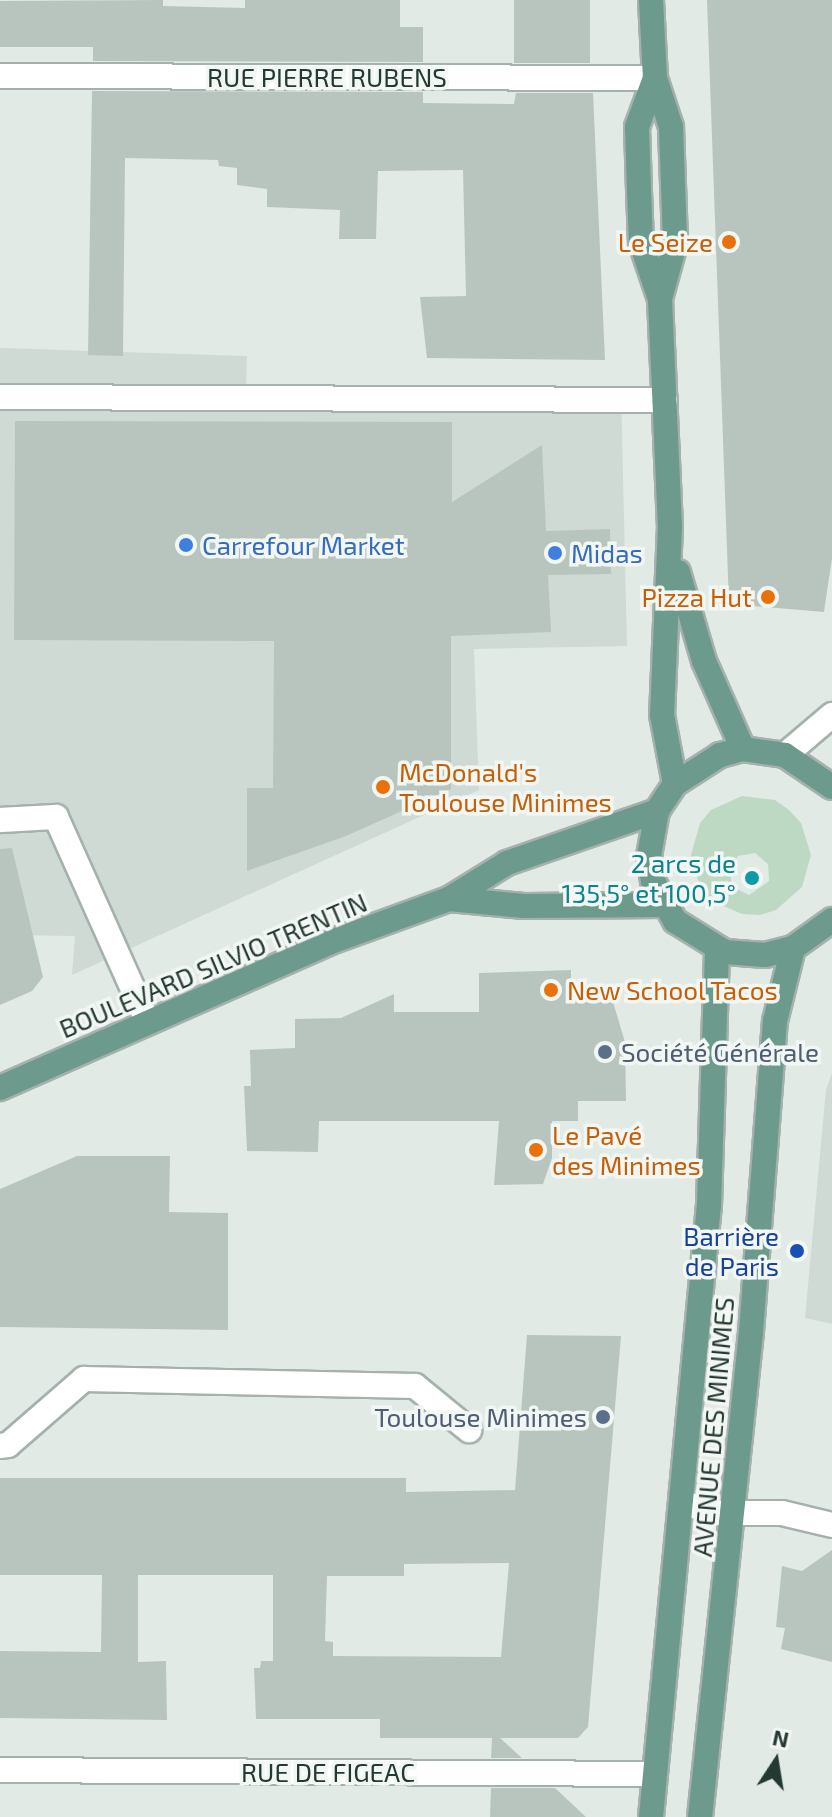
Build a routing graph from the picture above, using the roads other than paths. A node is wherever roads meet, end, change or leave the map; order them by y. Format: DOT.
graph roads {
  1 [pos="651,0"];
  2 [pos="0,76"];
  3 [pos="655,78"];
  4 [pos="660,299"];
  5 [pos="0,397"];
  6 [pos="665,400"];
  7 [pos="670,526"];
  8 [pos="832,715"];
  9 [pos="743,749"];
  10 [pos="785,755"];
  11 [pos="675,784"];
  12 [pos="832,787"];
  13 [pos="657,811"];
  14 [pos="0,820"];
  15 [pos="449,899"];
  16 [pos="663,905"];
  17 [pos="828,927"];
  18 [pos="793,948"];
  19 [pos="717,949"];
  20 [pos="147,1020"];
  21 [pos="0,1088"];
  22 [pos="469,1430"];
  23 [pos="0,1446"];
  24 [pos="683,1503"];
  25 [pos="733,1510"];
  26 [pos="832,1525"];
  27 [pos="0,1770"];
  28 [pos="655,1774"];
  29 [pos="651,1817"];
  30 [pos="700,1817"];
  1 -- 3 [label="main road"];
  2 -- 3 [label="street, RUE PIERRE RUBENS"];
  3 -- 4 [label="main road"];
  3 -- 4 [label="main road"];
  4 -- 6 [label="main road"];
  5 -- 6 [label="street"];
  6 -- 7 [label="main road"];
  7 -- 9 [label="main road"];
  7 -- 11 [label="main road"];
  8 -- 10 [label="street"];
  9 -- 10 [label="main road"];
  9 -- 11 [label="main road"];
  10 -- 12 [label="main road"];
  11 -- 13 [label="main road"];
  13 -- 15 [label="main road, BOULEVARD SILVIO TRENTIN"];
  13 -- 16 [label="main road"];
  14 -- 20 [label="street"];
  15 -- 16 [label="main road, BOULEVARD SILVIO TRENTIN"];
  15 -- 20 [label="main road, BOULEVARD SILVIO TRENTIN"];
  16 -- 19 [label="main road"];
  17 -- 18 [label="main road"];
  18 -- 19 [label="main road"];
  18 -- 25 [label="main road, AVENUE DES MINIMES"];
  19 -- 24 [label="main road, AVENUE DES MINIMES"];
  20 -- 21 [label="main road, BOULEVARD SILVIO TRENTIN"];
  22 -- 23 [label="street"];
  24 -- 25 [label="street"];
  24 -- 28 [label="main road, AVENUE DES MINIMES"];
  25 -- 26 [label="street"];
  25 -- 30 [label="main road, AVENUE DES MINIMES"];
  27 -- 28 [label="street, RUE DE FIGEAC"];
  28 -- 29 [label="main road, AVENUE DES MINIMES"];
}
